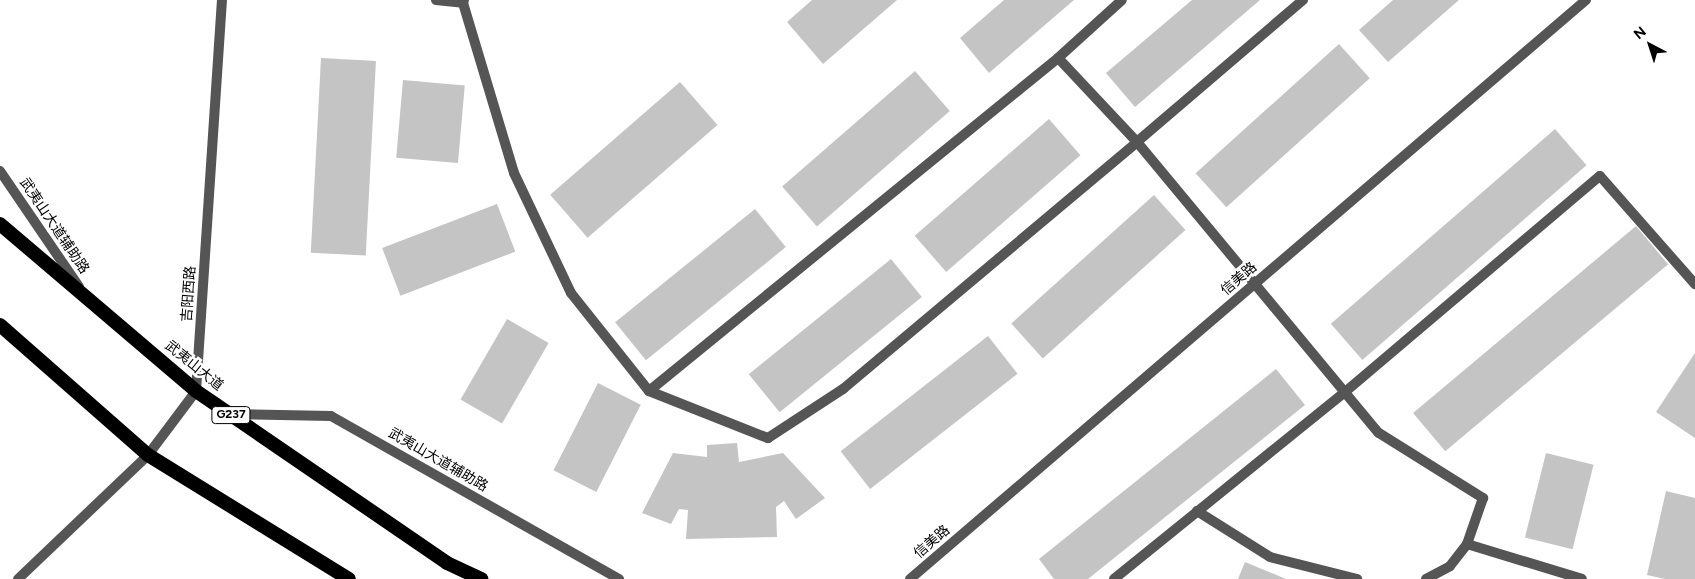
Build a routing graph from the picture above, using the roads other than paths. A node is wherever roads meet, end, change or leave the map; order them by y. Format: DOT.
graph roads {
  1 [pos="222,0"];
  2 [pos="436,0"];
  3 [pos="1122,0"];
  4 [pos="1303,0"];
  5 [pos="1586,0"];
  6 [pos="463,1"];
  7 [pos="1058,58"];
  8 [pos="1137,142"];
  9 [pos="0,171"];
  10 [pos="0,224"];
  11 [pos="1255,283"];
  12 [pos="1695,284"];
  13 [pos="85,296"];
  14 [pos="0,325"];
  15 [pos="196,391"];
  16 [pos="649,391"];
  17 [pos="1345,392"];
  18 [pos="230,414"];
  19 [pos="148,455"];
  20 [pos="1197,511"];
  21 [pos="1467,544"];
  22 [pos="18,579"];
  23 [pos="349,579"];
  24 [pos="482,579"];
  25 [pos="619,579"];
  26 [pos="910,579"];
  27 [pos="1114,579"];
  28 [pos="1356,579"];
  29 [pos="1426,579"];
  30 [pos="1582,579"];
  1 -- 15 [label="street, 吉阳西路"];
  2 -- 6 [label="street"];
  3 -- 7 [label="street"];
  4 -- 8 [label="street"];
  5 -- 11 [label="street, 信美路"];
  6 -- 16 [label="street"];
  7 -- 8 [label="street"];
  7 -- 16 [label="street"];
  8 -- 11 [label="street"];
  8 -- 16 [label="street"];
  9 -- 13 [label="street, 武夷山大道辅助路"];
  10 -- 13 [label="highway, 武夷山大道 / G237"];
  11 -- 17 [label="street"];
  11 -- 26 [label="street, 信美路"];
  12 -- 17 [label="street"];
  13 -- 15 [label="highway, 武夷山大道 / G237"];
  14 -- 19 [label="highway"];
  15 -- 18 [label="highway, 武夷山大道 / G237"];
  15 -- 19 [label="street"];
  17 -- 20 [label="street"];
  17 -- 21 [label="street"];
  18 -- 24 [label="highway, 武夷山大道 / G237"];
  18 -- 25 [label="street, 武夷山大道辅助路"];
  19 -- 22 [label="street"];
  19 -- 23 [label="highway"];
  20 -- 27 [label="street"];
  20 -- 28 [label="street"];
  21 -- 29 [label="street"];
  21 -- 30 [label="street"];
}
